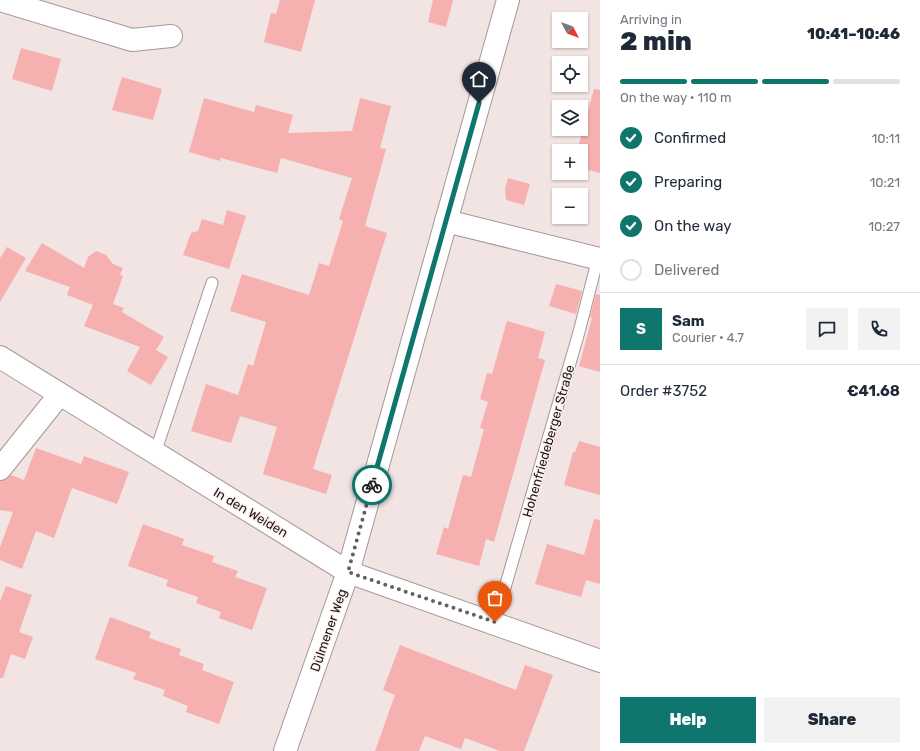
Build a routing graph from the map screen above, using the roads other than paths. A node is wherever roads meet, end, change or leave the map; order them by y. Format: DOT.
graph roads {
  1 [pos="0,0"];
  2 [pos="508,0"];
  3 [pos="171,36"];
  4 [pos="446,221"];
  5 [pos="599,259"];
  6 [pos="212,283"];
  7 [pos="0,357"];
  8 [pos="60,394"];
  9 [pos="155,453"];
  10 [pos="0,469"];
  11 [pos="348,572"];
  12 [pos="495,622"];
  13 [pos="600,661"];
  14 [pos="285,751"];
  1 -- 3 [label="street"];
  2 -- 4 [label="street, Dülmener Weg"];
  4 -- 5 [label="street, Hohenfriedeberger Straße"];
  4 -- 11 [label="street, Dülmener Weg"];
  5 -- 12 [label="lane, Hohenfriedeberger Straße"];
  6 -- 9 [label="lane"];
  7 -- 8 [label="street, In den Weiden"];
  8 -- 9 [label="street, In den Weiden"];
  8 -- 10 [label="street"];
  9 -- 11 [label="street, In den Weiden"];
  11 -- 12 [label="street, In den Weiden"];
  11 -- 14 [label="street, Dülmener Weg"];
  12 -- 13 [label="street, In den Weiden"];
}
